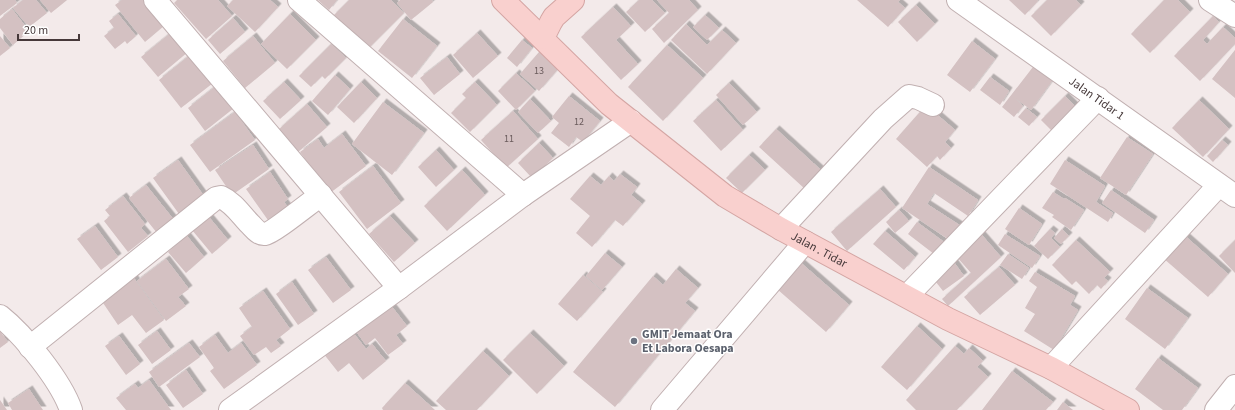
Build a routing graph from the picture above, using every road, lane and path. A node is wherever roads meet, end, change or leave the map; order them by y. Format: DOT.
graph roads {
  1 [pos="155,0"];
  2 [pos="299,0"];
  3 [pos="503,0"];
  4 [pos="573,0"];
  5 [pos="958,0"];
  6 [pos="1210,0"];
  7 [pos="1235,16"];
  8 [pos="543,38"];
  9 [pos="1098,98"];
  10 [pos="933,105"];
  11 [pos="632,121"];
  12 [pos="1227,190"];
  13 [pos="321,195"];
  14 [pos="522,195"];
  15 [pos="781,229"];
  16 [pos="805,242"];
  17 [pos="399,288"];
  18 [pos="907,296"];
  19 [pos="0,316"];
  20 [pos="30,347"];
  21 [pos="1052,368"];
  22 [pos="1235,386"];
  23 [pos="71,410"];
  24 [pos="230,410"];
  25 [pos="662,410"];
  26 [pos="1128,410"];
  27 [pos="1216,410"];
  1 -- 13 [label="street"];
  2 -- 14 [label="street"];
  3 -- 8 [label="street, Jalan . Tidar"];
  4 -- 8 [label="street"];
  5 -- 9 [label="street, Jalan Tidar 1"];
  6 -- 7 [label="street"];
  8 -- 11 [label="street, Jalan . Tidar"];
  9 -- 12 [label="street, Jalan Tidar 1"];
  9 -- 18 [label="street"];
  10 -- 15 [label="street"];
  11 -- 14 [label="street"];
  11 -- 15 [label="street, Jalan . Tidar"];
  12 -- 21 [label="street"];
  13 -- 17 [label="street"];
  13 -- 20 [label="street"];
  14 -- 17 [label="street"];
  15 -- 16 [label="street, Jalan . Tidar"];
  16 -- 18 [label="street, Jalan . Tidar"];
  16 -- 25 [label="street"];
  17 -- 24 [label="street"];
  18 -- 21 [label="street, Jalan . Tidar"];
  19 -- 20 [label="street"];
  20 -- 23 [label="street"];
  21 -- 26 [label="street, Jalan . Tidar"];
  22 -- 27 [label="street"];
}
